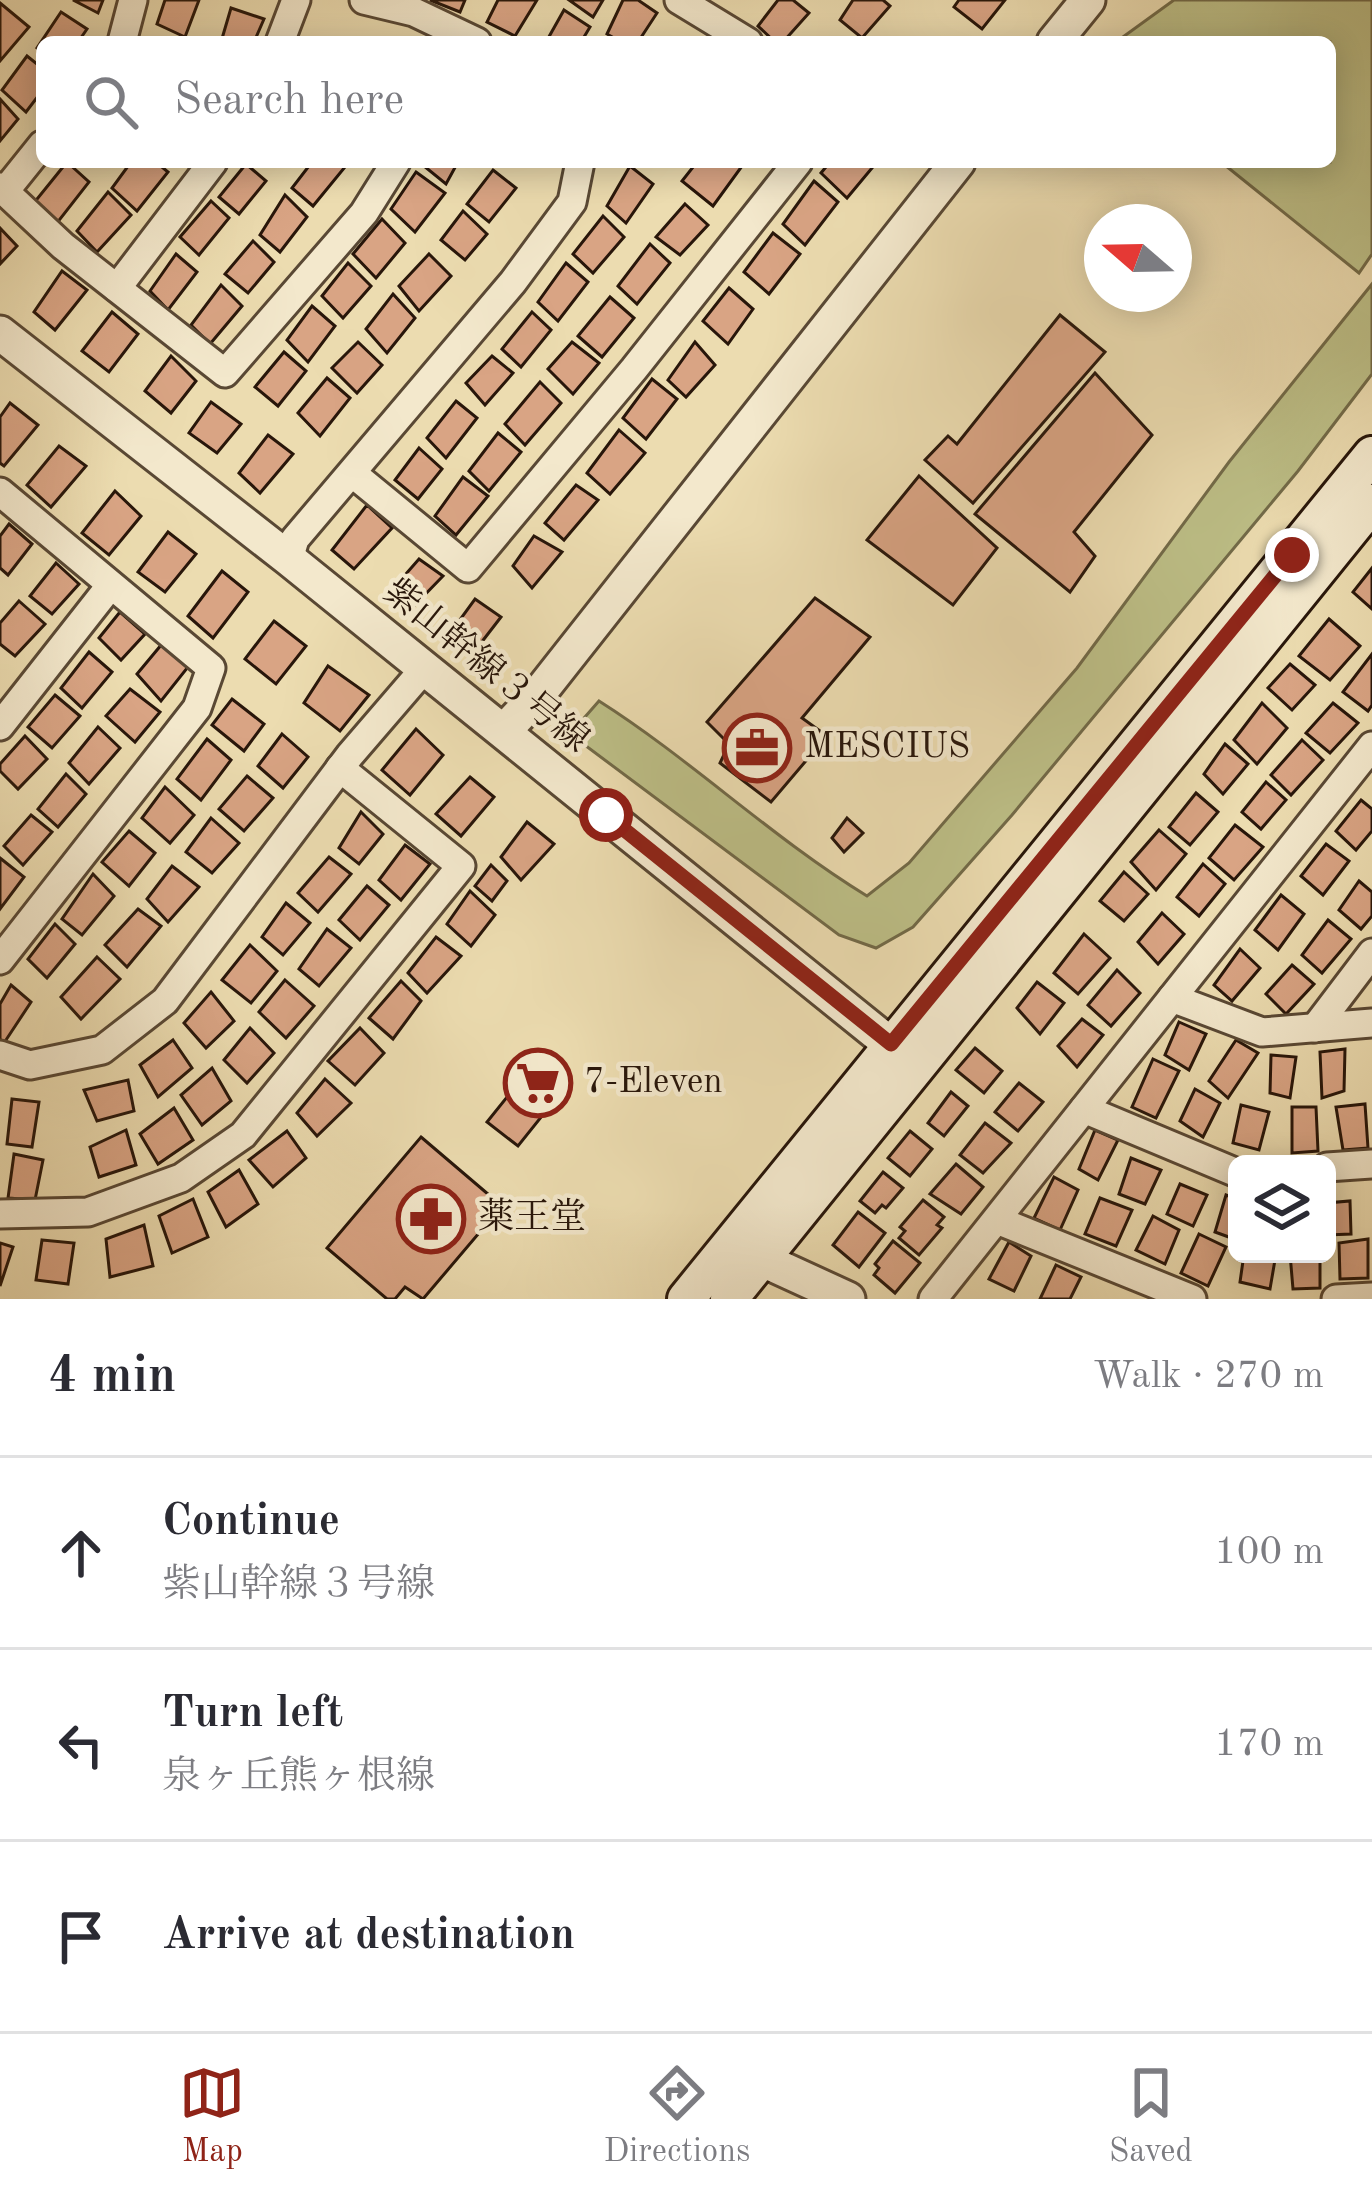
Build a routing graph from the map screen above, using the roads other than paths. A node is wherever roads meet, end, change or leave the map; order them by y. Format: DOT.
graph roads {
  1 [pos="134,0"];
  2 [pos="296,0"];
  3 [pos="364,0"];
  4 [pos="680,0"];
  5 [pos="1088,0"];
  6 [pos="410,5"];
  7 [pos="124,36"];
  8 [pos="282,36"];
  9 [pos="460,36"];
  10 [pos="738,36"];
  11 [pos="1059,36"];
  12 [pos="36,152"];
  13 [pos="208,168"];
  14 [pos="392,168"];
  15 [pos="579,168"];
  16 [pos="793,168"];
  17 [pos="953,168"];
  18 [pos="2,189"];
  19 [pos="117,288"];
  20 [pos="0,333"];
  21 [pos="1372,455"];
  22 [pos="352,472"];
  23 [pos="0,492"];
  24 [pos="1372,503"];
  25 [pos="289,559"];
  26 [pos="110,586"];
  27 [pos="424,669"];
  28 [pos="0,726"];
  29 [pos="504,731"];
  30 [pos="1372,746"];
  31 [pos="340,768"];
  32 [pos="1372,953"];
  33 [pos="0,960"];
  34 [pos="1172,998"];
  35 [pos="1372,1023"];
  36 [pos="1315,1028"];
  37 [pos="0,1055"];
  38 [pos="904,1055"];
  39 [pos="1084,1109"];
  40 [pos="1372,1164"];
  41 [pos="1336,1167"];
  42 [pos="1228,1170"];
  43 [pos="0,1214"];
  44 [pos="997,1220"];
  45 [pos="763,1260"];
  46 [pos="1372,1297"];
  47 [pos="686,1299"];
  48 [pos="729,1299"];
  49 [pos="848,1299"];
  50 [pos="933,1299"];
  51 [pos="1192,1299"];
  52 [pos="1336,1299"];
  1 -- 7 [label="street"];
  2 -- 8 [label="street"];
  3 -- 6 [label="street"];
  4 -- 10 [label="street"];
  5 -- 11 [label="street"];
  6 -- 9 [label="street"];
  12 -- 18 [label="street"];
  13 -- 19 [label="street"];
  14 -- 19 [label="street"];
  15 -- 22 [label="street"];
  16 -- 22 [label="street"];
  17 -- 29 [label="street"];
  18 -- 19 [label="street"];
  20 -- 25 [label="street, 紫山幹線３号線"];
  21 -- 38 [label="main road"];
  22 -- 25 [label="street"];
  23 -- 26 [label="street"];
  24 -- 38 [label="main road"];
  25 -- 27 [label="street, 紫山幹線３号線"];
  26 -- 28 [label="street"];
  26 -- 33 [label="street"];
  27 -- 29 [label="street, 紫山幹線３号線"];
  27 -- 31 [label="street"];
  29 -- 38 [label="street, 紫山幹線３号線"];
  30 -- 34 [label="street"];
  31 -- 37 [label="street"];
  31 -- 43 [label="street"];
  32 -- 36 [label="street"];
  34 -- 36 [label="street"];
  34 -- 39 [label="street"];
  35 -- 36 [label="street"];
  38 -- 45 [label="main road"];
  38 -- 47 [label="main road"];
  39 -- 42 [label="street"];
  39 -- 44 [label="street"];
  40 -- 41 [label="street"];
  44 -- 50 [label="street"];
  44 -- 51 [label="street"];
  45 -- 48 [label="main road"];
  45 -- 49 [label="street"];
  46 -- 52 [label="street"];
}
